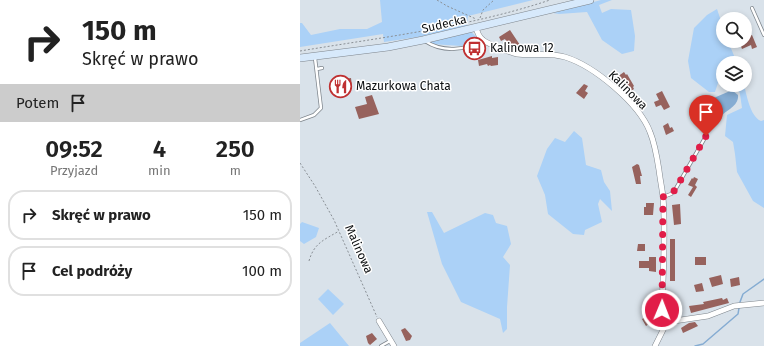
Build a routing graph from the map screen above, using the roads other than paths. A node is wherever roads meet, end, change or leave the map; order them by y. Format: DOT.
graph roads {
  1 [pos="590,0"];
  2 [pos="752,8"];
  3 [pos="476,28"];
  4 [pos="764,35"];
  5 [pos="423,40"];
  6 [pos="484,41"];
  7 [pos="315,56"];
  8 [pos="300,58"];
  9 [pos="322,68"];
  10 [pos="317,69"];
  11 [pos="300,120"];
  12 [pos="706,136"];
  13 [pos="663,197"];
  14 [pos="764,303"];
  15 [pos="379,321"];
  16 [pos="665,326"];
  17 [pos="390,341"];
  18 [pos="381,346"];
  19 [pos="394,346"];
  20 [pos="655,346"];
  1 -- 3 [label="main road, Sudecka"];
  2 -- 4 [label="lane"];
  3 -- 5 [label="main road, Sudecka"];
  3 -- 6 [label="street"];
  5 -- 6 [label="lane"];
  5 -- 7 [label="main road, Sudecka"];
  6 -- 13 [label="street, Kalinowa"];
  7 -- 8 [label="main road, Sudecka"];
  7 -- 10 [label="lane"];
  9 -- 10 [label="lane"];
  10 -- 11 [label="lane"];
  12 -- 13 [label="lane"];
  13 -- 16 [label="street, Kalinowa"];
  14 -- 16 [label="street"];
  15 -- 17 [label="street"];
  16 -- 20 [label="street"];
  17 -- 18 [label="lane"];
  17 -- 19 [label="street"];
}
